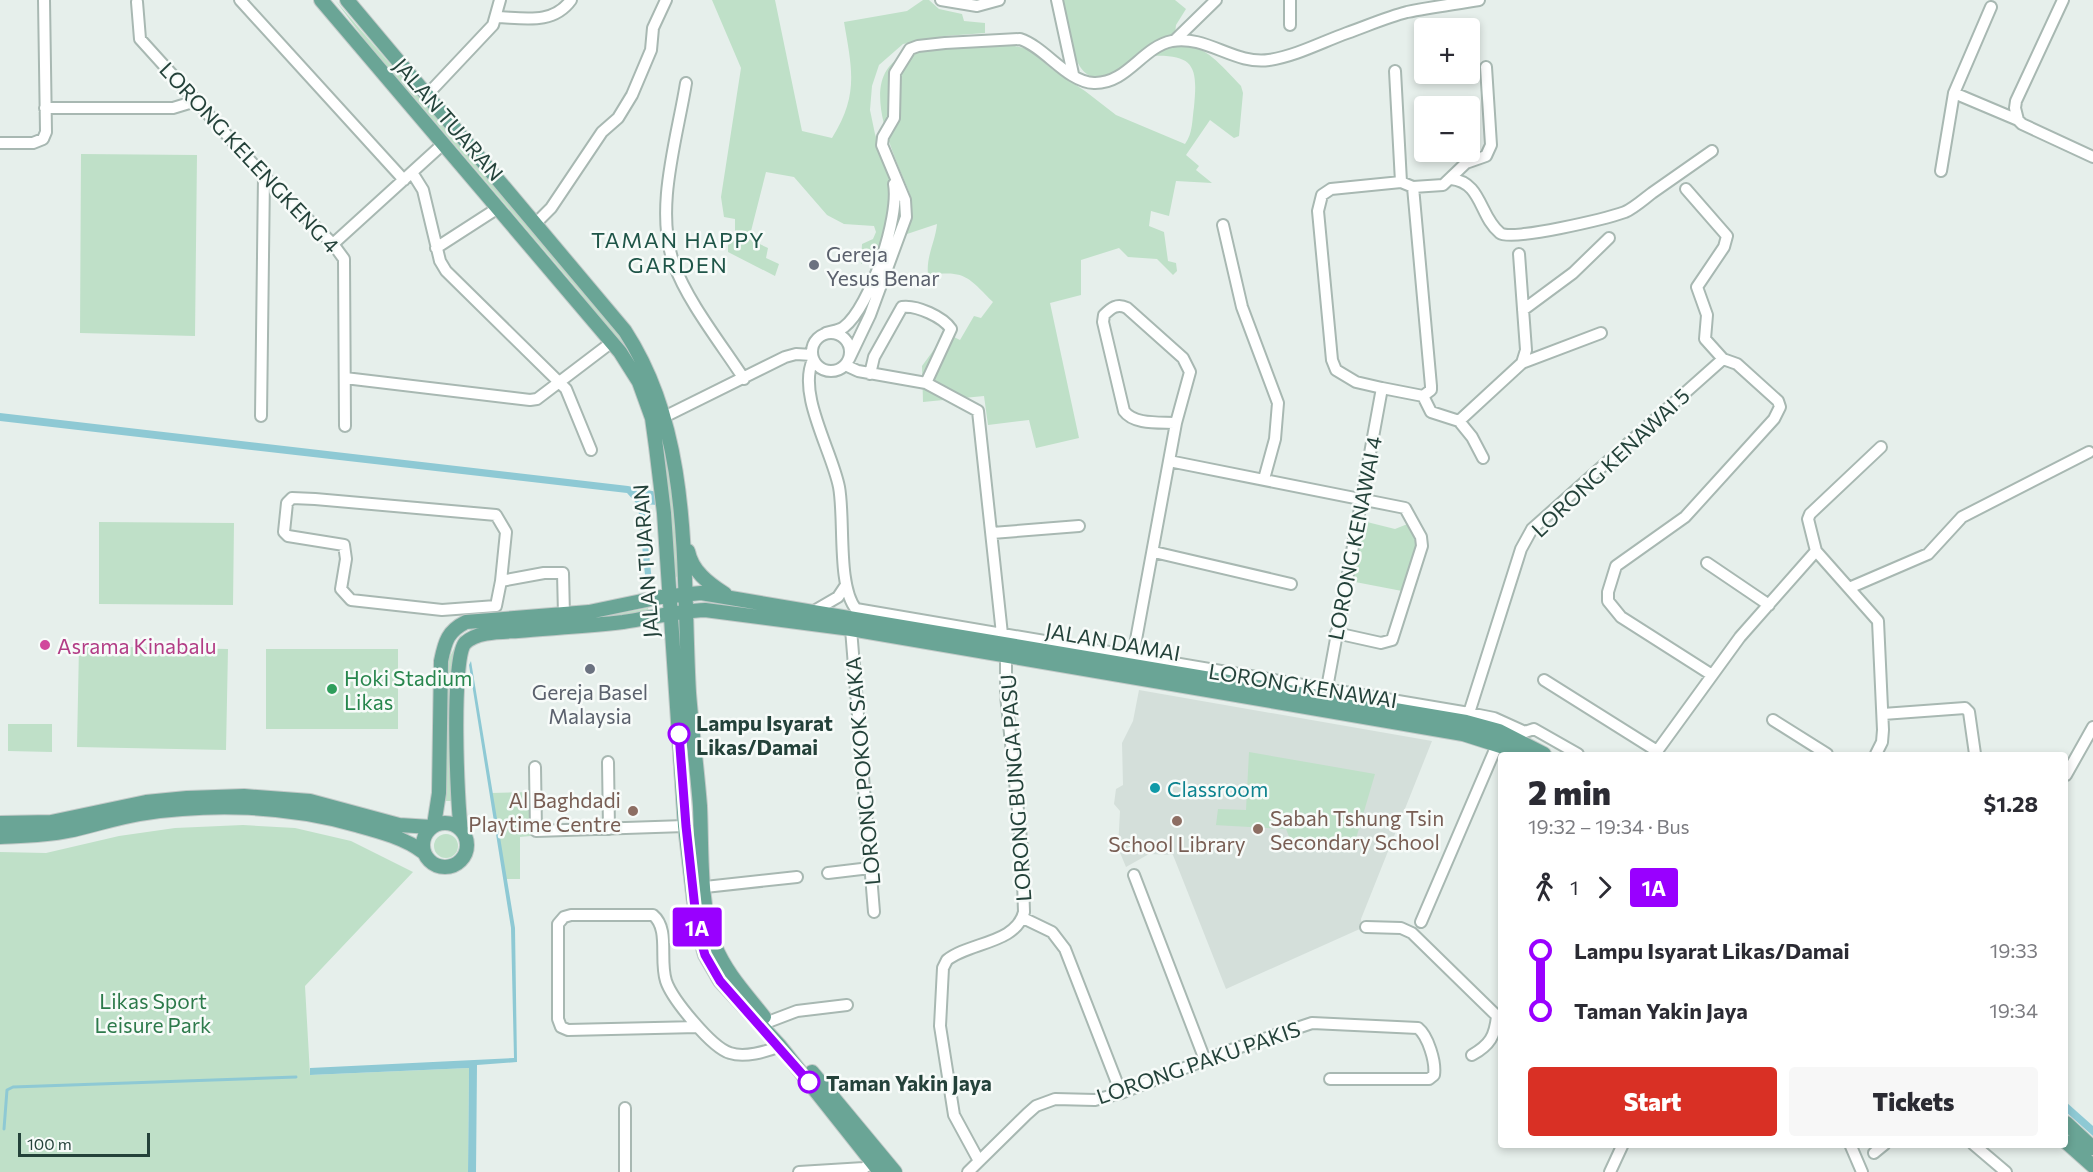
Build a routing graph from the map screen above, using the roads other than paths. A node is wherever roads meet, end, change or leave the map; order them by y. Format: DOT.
graph roads {
  1 [pos="44,0"];
  2 [pos="240,0"];
  3 [pos="321,0"];
  4 [pos="332,0"];
  5 [pos="500,0"];
  6 [pos="571,0"];
  7 [pos="666,0"];
  8 [pos="940,0"];
  9 [pos="999,0"];
  10 [pos="1057,0"];
  11 [pos="1216,0"];
  12 [pos="1290,0"];
  13 [pos="1479,0"];
  14 [pos="2063,0"];
  15 [pos="351,1"];
  16 [pos="137,2"];
  17 [pos="1454,2"];
  18 [pos="1991,7"];
  19 [pos="497,17"];
  20 [pos="1290,25"];
  21 [pos="352,38"];
  22 [pos="1175,40"];
  23 [pos="1486,67"];
  24 [pos="1395,71"];
  25 [pos="1073,74"];
  26 [pos="686,83"];
  27 [pos="1954,93"];
  28 [pos="427,95"];
  29 [pos="196,101"];
  30 [pos="45,108"];
  31 [pos="2018,120"];
  32 [pos="0,142"];
  33 [pos="443,144"];
  34 [pos="1712,151"];
  35 [pos="2093,157"];
  36 [pos="891,166"];
  37 [pos="1941,171"];
  38 [pos="264,176"];
  39 [pos="408,177"];
  40 [pos="1451,179"];
  41 [pos="1401,182"];
  42 [pos="1413,187"];
  43 [pos="1686,189"];
  44 [pos="498,208"];
  45 [pos="536,223"];
  46 [pos="892,223"];
  47 [pos="904,225"];
  48 [pos="1223,225"];
  49 [pos="1610,238"];
  50 [pos="333,244"];
  51 [pos="436,248"];
  52 [pos="1519,254"];
  53 [pos="1523,310"];
  54 [pos="826,333"];
  55 [pos="1601,333"];
  56 [pos="612,342"];
  57 [pos="812,358"];
  58 [pos="1723,359"];
  59 [pos="847,362"];
  60 [pos="1522,363"];
  61 [pos="870,374"];
  62 [pos="345,378"];
  63 [pos="744,378"];
  64 [pos="560,382"];
  65 [pos="639,382"];
  66 [pos="926,383"];
  67 [pos="1382,388"];
  68 [pos="1424,396"];
  69 [pos="261,416"];
  70 [pos="664,417"];
  71 [pos="1459,421"];
  72 [pos="1176,423"];
  73 [pos="345,426"];
  74 [pos="1881,447"];
  75 [pos="591,450"];
  76 [pos="2089,452"];
  77 [pos="1483,458"];
  78 [pos="1169,461"];
  79 [pos="1264,478"];
  80 [pos="1362,500"];
  81 [pos="680,513"];
  82 [pos="1079,526"];
  83 [pos="992,533"];
  84 [pos="1816,551"];
  85 [pos="1154,552"];
  86 [pos="666,554"];
  87 [pos="1707,563"];
  88 [pos="501,581"];
  89 [pos="1291,584"];
  90 [pos="846,585"];
  91 [pos="1849,588"];
  92 [pos="686,594"];
  93 [pos="669,596"];
  94 [pos="730,598"];
  95 [pos="645,601"];
  96 [pos="1769,605"];
  97 [pos="686,611"];
  98 [pos="814,611"];
  99 [pos="670,613"];
  100 [pos="727,613"];
  101 [pos="564,615"];
  102 [pos="641,619"];
  103 [pos="851,629"];
  104 [pos="1336,633"];
  105 [pos="1002,634"];
  106 [pos="687,640"];
  107 [pos="1133,656"];
  108 [pos="1006,657"];
  109 [pos="1712,675"];
  110 [pos="1544,680"];
  111 [pos="1327,688"];
  112 [pos="676,694"];
  113 [pos="1469,712"];
  114 [pos="1883,714"];
  115 [pos="1773,720"];
  116 [pos="2093,727"];
  117 [pos="1522,743"];
  118 [pos="1497,744"];
  119 [pos="1540,752"];
  120 [pos="1574,752"];
  121 [pos="1654,752"];
  122 [pos="1657,752"];
  123 [pos="1824,752"];
  124 [pos="1877,752"];
  125 [pos="1975,752"];
  126 [pos="608,762"];
  127 [pos="535,767"];
  128 [pos="2068,771"];
  129 [pos="0,824"];
  130 [pos="432,826"];
  131 [pos="686,826"];
  132 [pos="609,829"];
  133 [pos="461,830"];
  134 [pos="0,837"];
  135 [pos="423,852"];
  136 [pos="870,868"];
  137 [pos="828,873"];
  138 [pos="1134,875"];
  139 [pos="797,877"];
  140 [pos="705,887"];
  141 [pos="873,912"];
  142 [pos="1023,918"];
  143 [pos="1421,922"];
  144 [pos="1366,927"];
  145 [pos="847,1005"];
  146 [pos="1498,1014"];
  147 [pos="1498,1019"];
  148 [pos="768,1022"];
  149 [pos="698,1027"];
  150 [pos="780,1046"];
  151 [pos="1472,1055"];
  152 [pos="1205,1060"];
  153 [pos="1330,1078"];
  154 [pos="1121,1093"];
  155 [pos="625,1108"];
  156 [pos="2068,1125"];
  157 [pos="2068,1144"];
  158 [pos="1621,1148"];
  159 [pos="1852,1148"];
  160 [pos="1880,1148"];
  161 [pos="1978,1148"];
  162 [pos="2093,1148"];
  163 [pos="1874,1153"];
  164 [pos="979,1161"];
  165 [pos="2093,1166"];
  166 [pos="877,1167"];
  167 [pos="626,1172"];
  168 [pos="799,1172"];
  169 [pos="895,1172"];
  170 [pos="968,1172"];
  171 [pos="1610,1172"];
  172 [pos="1862,1172"];
  173 [pos="2005,1172"];
  1 -- 30 [label="street"];
  2 -- 39 [label="street"];
  3 -- 21 [label="main road, JALAN TUARAN"];
  4 -- 21 [label="main road"];
  5 -- 19 [label="street"];
  6 -- 19 [label="street"];
  7 -- 45 [label="street"];
  8 -- 9 [label="street"];
  10 -- 25 [label="street"];
  11 -- 22 [label="street"];
  12 -- 20 [label="street"];
  13 -- 17 [label="street"];
  14 -- 31 [label="street"];
  15 -- 28 [label="main road, JALAN TUARAN"];
  16 -- 29 [label="street, LORONG KELENGKENG 4"];
  17 -- 22 [label="street"];
  18 -- 27 [label="street"];
  19 -- 28 [label="street"];
  21 -- 33 [label="main road, JALAN TUARAN"];
  22 -- 25 [label="street"];
  23 -- 40 [label="street"];
  24 -- 41 [label="street"];
  25 -- 36 [label="street"];
  26 -- 63 [label="street"];
  27 -- 31 [label="street"];
  27 -- 37 [label="street"];
  28 -- 45 [label="main road, JALAN TUARAN"];
  29 -- 30 [label="street"];
  29 -- 38 [label="street, LORONG KELENGKENG 4"];
  30 -- 32 [label="street"];
  31 -- 35 [label="street"];
  33 -- 39 [label="street"];
  33 -- 44 [label="main road, JALAN TUARAN"];
  34 -- 40 [label="street"];
  36 -- 46 [label="street"];
  36 -- 47 [label="street"];
  38 -- 50 [label="street, LORONG KELENGKENG 4"];
  38 -- 69 [label="street"];
  39 -- 50 [label="street"];
  39 -- 51 [label="street"];
  40 -- 42 [label="street"];
  41 -- 42 [label="street"];
  41 -- 67 [label="street"];
  42 -- 68 [label="street"];
  43 -- 58 [label="street"];
  44 -- 51 [label="street"];
  44 -- 56 [label="main road, JALAN TUARAN"];
  45 -- 70 [label="main road, JALAN TUARAN"];
  46 -- 47 [label="street"];
  46 -- 54 [label="street"];
  47 -- 59 [label="street"];
  48 -- 79 [label="street"];
  49 -- 53 [label="street"];
  50 -- 62 [label="street, LORONG KELENGKENG 4"];
  51 -- 64 [label="street"];
  52 -- 53 [label="street"];
  53 -- 60 [label="street"];
  54 -- 57 [label="street"];
  54 -- 59 [label="street"];
  55 -- 60 [label="street"];
  56 -- 64 [label="street"];
  56 -- 65 [label="main road, JALAN TUARAN"];
  57 -- 59 [label="street"];
  57 -- 63 [label="street"];
  57 -- 90 [label="street"];
  58 -- 109 [label="street"];
  58 -- 113 [label="street, LORONG KENAWAI 5"];
  59 -- 61 [label="street"];
  60 -- 71 [label="street"];
  61 -- 66 [label="street"];
  61 -- 66 [label="street"];
  62 -- 64 [label="street"];
  62 -- 73 [label="street, LORONG KELENGKENG 4"];
  63 -- 70 [label="street"];
  64 -- 75 [label="street"];
  65 -- 70 [label="main road"];
  65 -- 86 [label="main road, JALAN TUARAN"];
  66 -- 83 [label="street"];
  67 -- 68 [label="street"];
  67 -- 80 [label="street, LORONG KENAWAI 4"];
  68 -- 71 [label="street"];
  70 -- 81 [label="main road, JALAN TUARAN"];
  71 -- 77 [label="street"];
  72 -- 72 [label="street"];
  72 -- 78 [label="street"];
  74 -- 84 [label="street"];
  76 -- 91 [label="street"];
  78 -- 79 [label="street"];
  78 -- 85 [label="street"];
  79 -- 80 [label="street"];
  80 -- 104 [label="street, LORONG KENAWAI 4"];
  80 -- 104 [label="street"];
  81 -- 92 [label="main road, JALAN TUARAN"];
  81 -- 94 [label="main road"];
  82 -- 83 [label="street"];
  83 -- 105 [label="street"];
  84 -- 91 [label="street"];
  84 -- 96 [label="street"];
  85 -- 89 [label="street"];
  85 -- 107 [label="street"];
  86 -- 93 [label="main road, JALAN TUARAN"];
  86 -- 95 [label="main road"];
  87 -- 96 [label="street"];
  88 -- 88 [label="street"];
  88 -- 101 [label="street"];
  90 -- 98 [label="street"];
  90 -- 105 [label="street, LORONG KENAWAI"];
  91 -- 114 [label="street"];
  92 -- 93 [label="main road, JALAN DAMAI"];
  92 -- 94 [label="main road, JALAN DAMAI"];
  92 -- 97 [label="main road, JALAN TUARAN"];
  93 -- 95 [label="main road, JALAN DAMAI"];
  93 -- 99 [label="main road, JALAN TUARAN"];
  94 -- 98 [label="main road, JALAN DAMAI"];
  95 -- 101 [label="main road, JALAN DAMAI"];
  96 -- 109 [label="street"];
  97 -- 99 [label="main road, JALAN DAMAI"];
  97 -- 100 [label="main road, JALAN DAMAI"];
  97 -- 106 [label="main road, JALAN TUARAN"];
  98 -- 117 [label="main road, JALAN DAMAI"];
  99 -- 102 [label="main road, JALAN DAMAI"];
  99 -- 112 [label="main road, JALAN TUARAN"];
  100 -- 103 [label="main road, JALAN DAMAI"];
  100 -- 106 [label="main road"];
  101 -- 130 [label="main road, JALAN DAMAI"];
  102 -- 112 [label="main road"];
  102 -- 133 [label="main road, JALAN DAMAI"];
  103 -- 108 [label="main road, JALAN DAMAI"];
  103 -- 136 [label="street, LORONG POKOK SAKA"];
  104 -- 111 [label="street, LORONG KENAWAI 4"];
  105 -- 107 [label="street, LORONG KENAWAI"];
  106 -- 140 [label="main road, JALAN TUARAN"];
  107 -- 111 [label="street, LORONG KENAWAI"];
  108 -- 118 [label="main road, JALAN DAMAI"];
  108 -- 142 [label="street, LORONG BUNGA PASU"];
  109 -- 122 [label="street"];
  110 -- 121 [label="street"];
  111 -- 113 [label="street, LORONG KENAWAI"];
  112 -- 131 [label="main road, JALAN TUARAN"];
  113 -- 117 [label="street, LORONG KENAWAI"];
  114 -- 124 [label="street"];
  114 -- 125 [label="street"];
  115 -- 123 [label="street"];
  116 -- 128 [label="street"];
  117 -- 118 [label="main road, JALAN DAMAI"];
  117 -- 119 [label="main road, JALAN DAMAI"];
  117 -- 120 [label="street, LORONG KENAWAI"];
  118 -- 143 [label="street"];
  126 -- 132 [label="street"];
  127 -- 132 [label="street"];
  129 -- 130 [label="main road"];
  130 -- 133 [label="main road"];
  130 -- 135 [label="main road"];
  131 -- 132 [label="street"];
  131 -- 150 [label="main road, JALAN TUARAN"];
  133 -- 135 [label="main road"];
  134 -- 135 [label="main road"];
  136 -- 137 [label="street"];
  136 -- 141 [label="street, LORONG POKOK SAKA"];
  138 -- 152 [label="street"];
  139 -- 140 [label="street"];
  140 -- 148 [label="main road, JALAN TUARAN"];
  142 -- 154 [label="street"];
  142 -- 164 [label="street"];
  144 -- 146 [label="street"];
  145 -- 148 [label="street"];
  147 -- 151 [label="street"];
  148 -- 169 [label="main road, JALAN TUARAN"];
  149 -- 149 [label="street"];
  149 -- 150 [label="street"];
  150 -- 166 [label="main road, JALAN TUARAN"];
  152 -- 153 [label="street, LORONG PAKU PAKIS"];
  152 -- 154 [label="street, LORONG PAKU PAKIS"];
  154 -- 164 [label="street, LORONG PAKU PAKIS"];
  155 -- 167 [label="street"];
  156 -- 162 [label="main road"];
  157 -- 165 [label="main road"];
  158 -- 171 [label="street"];
  159 -- 172 [label="street"];
  160 -- 163 [label="street"];
  161 -- 173 [label="street"];
  164 -- 170 [label="street, LORONG PAKU PAKIS"];
  166 -- 168 [label="street"];
}
